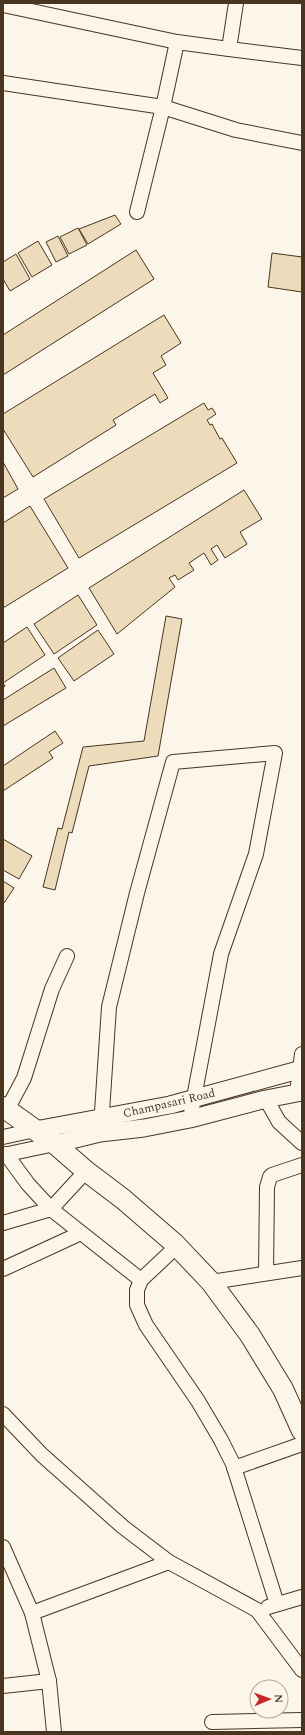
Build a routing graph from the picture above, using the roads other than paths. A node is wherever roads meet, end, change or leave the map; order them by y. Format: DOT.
graph roads {
  1 [pos="236,3"];
  2 [pos="3,5"];
  3 [pos="177,42"];
  4 [pos="229,49"];
  5 [pos="302,58"];
  6 [pos="3,83"];
  7 [pos="163,107"];
  8 [pos="302,143"];
  9 [pos="137,212"];
  10 [pos="67,956"];
  11 [pos="301,1064"];
  12 [pos="300,1092"];
  13 [pos="194,1099"];
  14 [pos="266,1099"];
  15 [pos="5,1108"];
  16 [pos="190,1119"];
  17 [pos="101,1125"];
  18 [pos="35,1130"];
  19 [pos="3,1137"];
  20 [pos="302,1143"];
  21 [pos="55,1144"];
  22 [pos="4,1154"];
  23 [pos="302,1165"];
  24 [pos="86,1171"];
  25 [pos="52,1209"];
  26 [pos="3,1223"];
  27 [pos="81,1233"];
  28 [pos="177,1246"];
  29 [pos="302,1268"];
  30 [pos="3,1269"];
  31 [pos="266,1273"];
  32 [pos="141,1280"];
  33 [pos="211,1282"];
  34 [pos="3,1414"];
  35 [pos="302,1431"];
  36 [pos="302,1444"];
  37 [pos="234,1468"];
  38 [pos="3,1547"];
  39 [pos="169,1562"];
  40 [pos="302,1597"];
  41 [pos="277,1604"];
  42 [pos="257,1610"];
  43 [pos="32,1613"];
  44 [pos="302,1670"];
  45 [pos="49,1680"];
  46 [pos="3,1686"];
  47 [pos="302,1720"];
  48 [pos="212,1722"];
  49 [pos="54,1732"];
  1 -- 4 [label="street"];
  2 -- 3 [label="street"];
  3 -- 4 [label="street"];
  3 -- 7 [label="street"];
  4 -- 5 [label="street"];
  6 -- 7 [label="street"];
  7 -- 8 [label="street"];
  7 -- 9 [label="street"];
  10 -- 15 [label="street"];
  11 -- 12 [label="street"];
  11 -- 13 [label="main road, Champasari Road"];
  12 -- 14 [label="main road, Champasari Road"];
  13 -- 16 [label="street"];
  13 -- 17 [label="main road, Champasari Road"];
  13 -- 17 [label="street"];
  14 -- 16 [label="main road, Champasari Road"];
  14 -- 20 [label="street"];
  15 -- 18 [label="highway"];
  16 -- 17 [label="main road, Champasari Road"];
  17 -- 18 [label="main road, Champasari Road"];
  17 -- 21 [label="main road, Champasari Road"];
  18 -- 19 [label="street"];
  18 -- 21 [label="highway"];
  21 -- 22 [label="street"];
  21 -- 24 [label="highway"];
  22 -- 25 [label="street"];
  23 -- 31 [label="street"];
  24 -- 25 [label="street"];
  24 -- 28 [label="highway"];
  25 -- 26 [label="street"];
  25 -- 27 [label="street"];
  27 -- 30 [label="street"];
  27 -- 32 [label="street"];
  28 -- 32 [label="street"];
  28 -- 33 [label="highway"];
  29 -- 31 [label="street"];
  31 -- 33 [label="street"];
  32 -- 37 [label="street"];
  33 -- 35 [label="highway"];
  34 -- 39 [label="street"];
  36 -- 37 [label="street"];
  37 -- 41 [label="street"];
  38 -- 43 [label="street"];
  39 -- 42 [label="street"];
  39 -- 43 [label="street"];
  40 -- 41 [label="street"];
  41 -- 42 [label="street"];
  42 -- 44 [label="street"];
  43 -- 45 [label="street"];
  45 -- 46 [label="street"];
  45 -- 49 [label="street"];
  47 -- 48 [label="street"];
}
